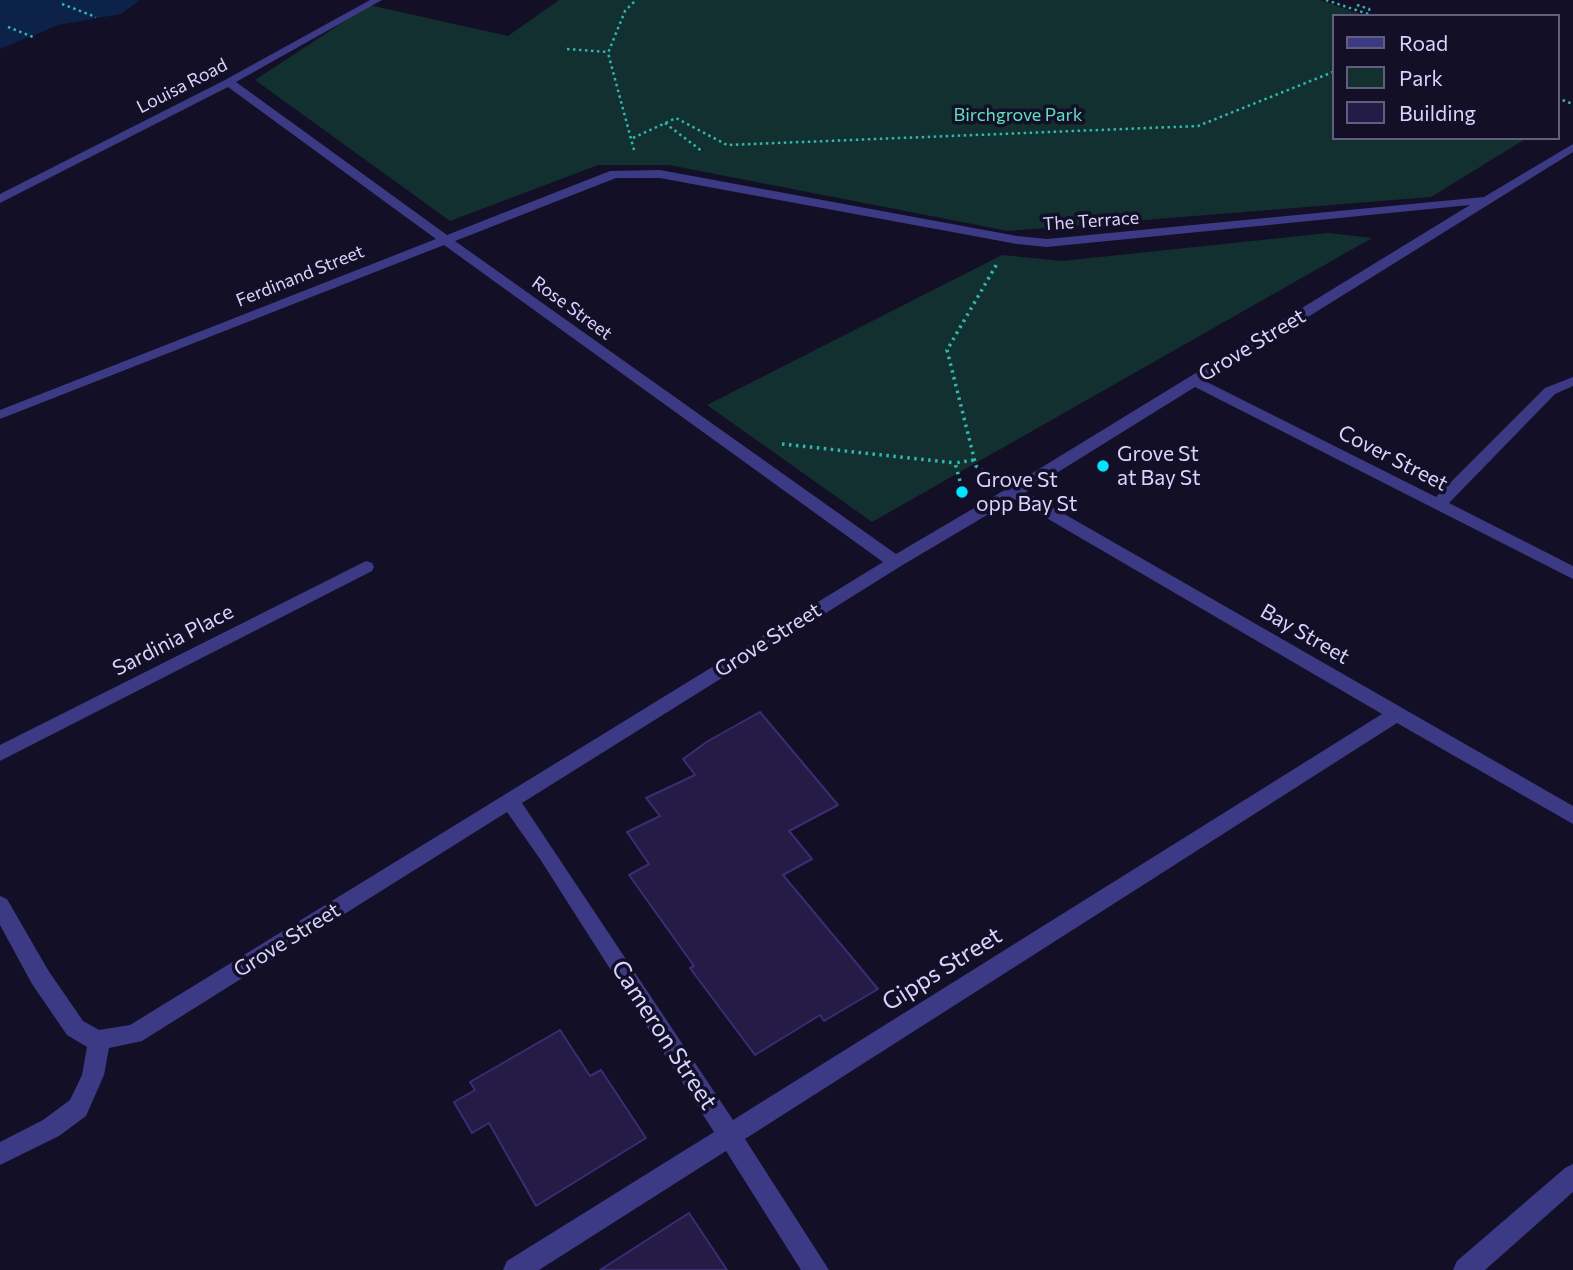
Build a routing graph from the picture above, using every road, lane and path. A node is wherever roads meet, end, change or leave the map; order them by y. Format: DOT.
graph roads {
  1 [pos="377,0"];
  2 [pos="636,0"];
  3 [pos="1326,0"];
  4 [pos="62,4"];
  5 [pos="1357,5"];
  6 [pos="1369,14"];
  7 [pos="1372,14"];
  8 [pos="96,17"];
  9 [pos="8,27"];
  10 [pos="33,37"];
  11 [pos="567,49"];
  12 [pos="608,52"];
  13 [pos="1332,72"];
  14 [pos="229,82"];
  15 [pos="665,123"];
  16 [pos="633,138"];
  17 [pos="1573,147"];
  18 [pos="703,152"];
  19 [pos="636,172"];
  20 [pos="614,174"];
  21 [pos="0,199"];
  22 [pos="1490,200"];
  23 [pos="446,239"];
  24 [pos="1017,240"];
  25 [pos="1194,381"];
  26 [pos="1573,381"];
  27 [pos="0,415"];
  28 [pos="772,443"];
  29 [pos="974,460"];
  30 [pos="955,463"];
  31 [pos="960,481"];
  32 [pos="1014,492"];
  33 [pos="1438,505"];
  34 [pos="895,562"];
  35 [pos="366,567"];
  36 [pos="1573,573"];
  37 [pos="1397,714"];
  38 [pos="0,754"];
  39 [pos="510,801"];
  40 [pos="1573,816"];
  41 [pos="0,905"];
  42 [pos="99,1040"];
  43 [pos="729,1134"];
  44 [pos="0,1154"];
  45 [pos="1573,1176"];
  46 [pos="516,1270"];
  47 [pos="816,1270"];
  48 [pos="1466,1270"];
  1 -- 14 [label="street, Louisa Road"];
  2 -- 12 [label="path"];
  3 -- 6 [label="path"];
  4 -- 8 [label="path"];
  5 -- 7 [label="path"];
  9 -- 10 [label="path"];
  11 -- 12 [label="path"];
  12 -- 16 [label="path"];
  13 -- 15 [label="path"];
  14 -- 21 [label="street, Louisa Road"];
  14 -- 23 [label="street, Rose Street"];
  15 -- 16 [label="path"];
  15 -- 18 [label="path"];
  16 -- 19 [label="path"];
  17 -- 22 [label="street, Grove Street"];
  19 -- 20 [label="street, The Terrace"];
  19 -- 24 [label="street, The Terrace"];
  20 -- 23 [label="street, Ferdinand Street"];
  22 -- 24 [label="street, The Terrace"];
  22 -- 25 [label="street, Grove Street"];
  23 -- 27 [label="street, Ferdinand Street"];
  23 -- 34 [label="street, Rose Street"];
  24 -- 29 [label="path"];
  25 -- 32 [label="street, Grove Street"];
  25 -- 33 [label="street, Cover Street"];
  26 -- 33 [label="street"];
  28 -- 30 [label="path"];
  29 -- 30 [label="path"];
  29 -- 32 [label="path"];
  30 -- 31 [label="path"];
  32 -- 34 [label="street, Grove Street"];
  32 -- 37 [label="street, Bay Street"];
  33 -- 36 [label="street, Cover Street"];
  34 -- 39 [label="street, Grove Street"];
  35 -- 38 [label="street, Sardinia Place"];
  37 -- 40 [label="street, Bay Street"];
  37 -- 43 [label="street, Gipps Street"];
  39 -- 42 [label="street, Grove Street"];
  39 -- 43 [label="street, Cameron Street"];
  41 -- 42 [label="street"];
  42 -- 44 [label="street"];
  43 -- 46 [label="street, Gipps Street"];
  43 -- 47 [label="street, Cameron Street"];
  45 -- 48 [label="street"];
}
